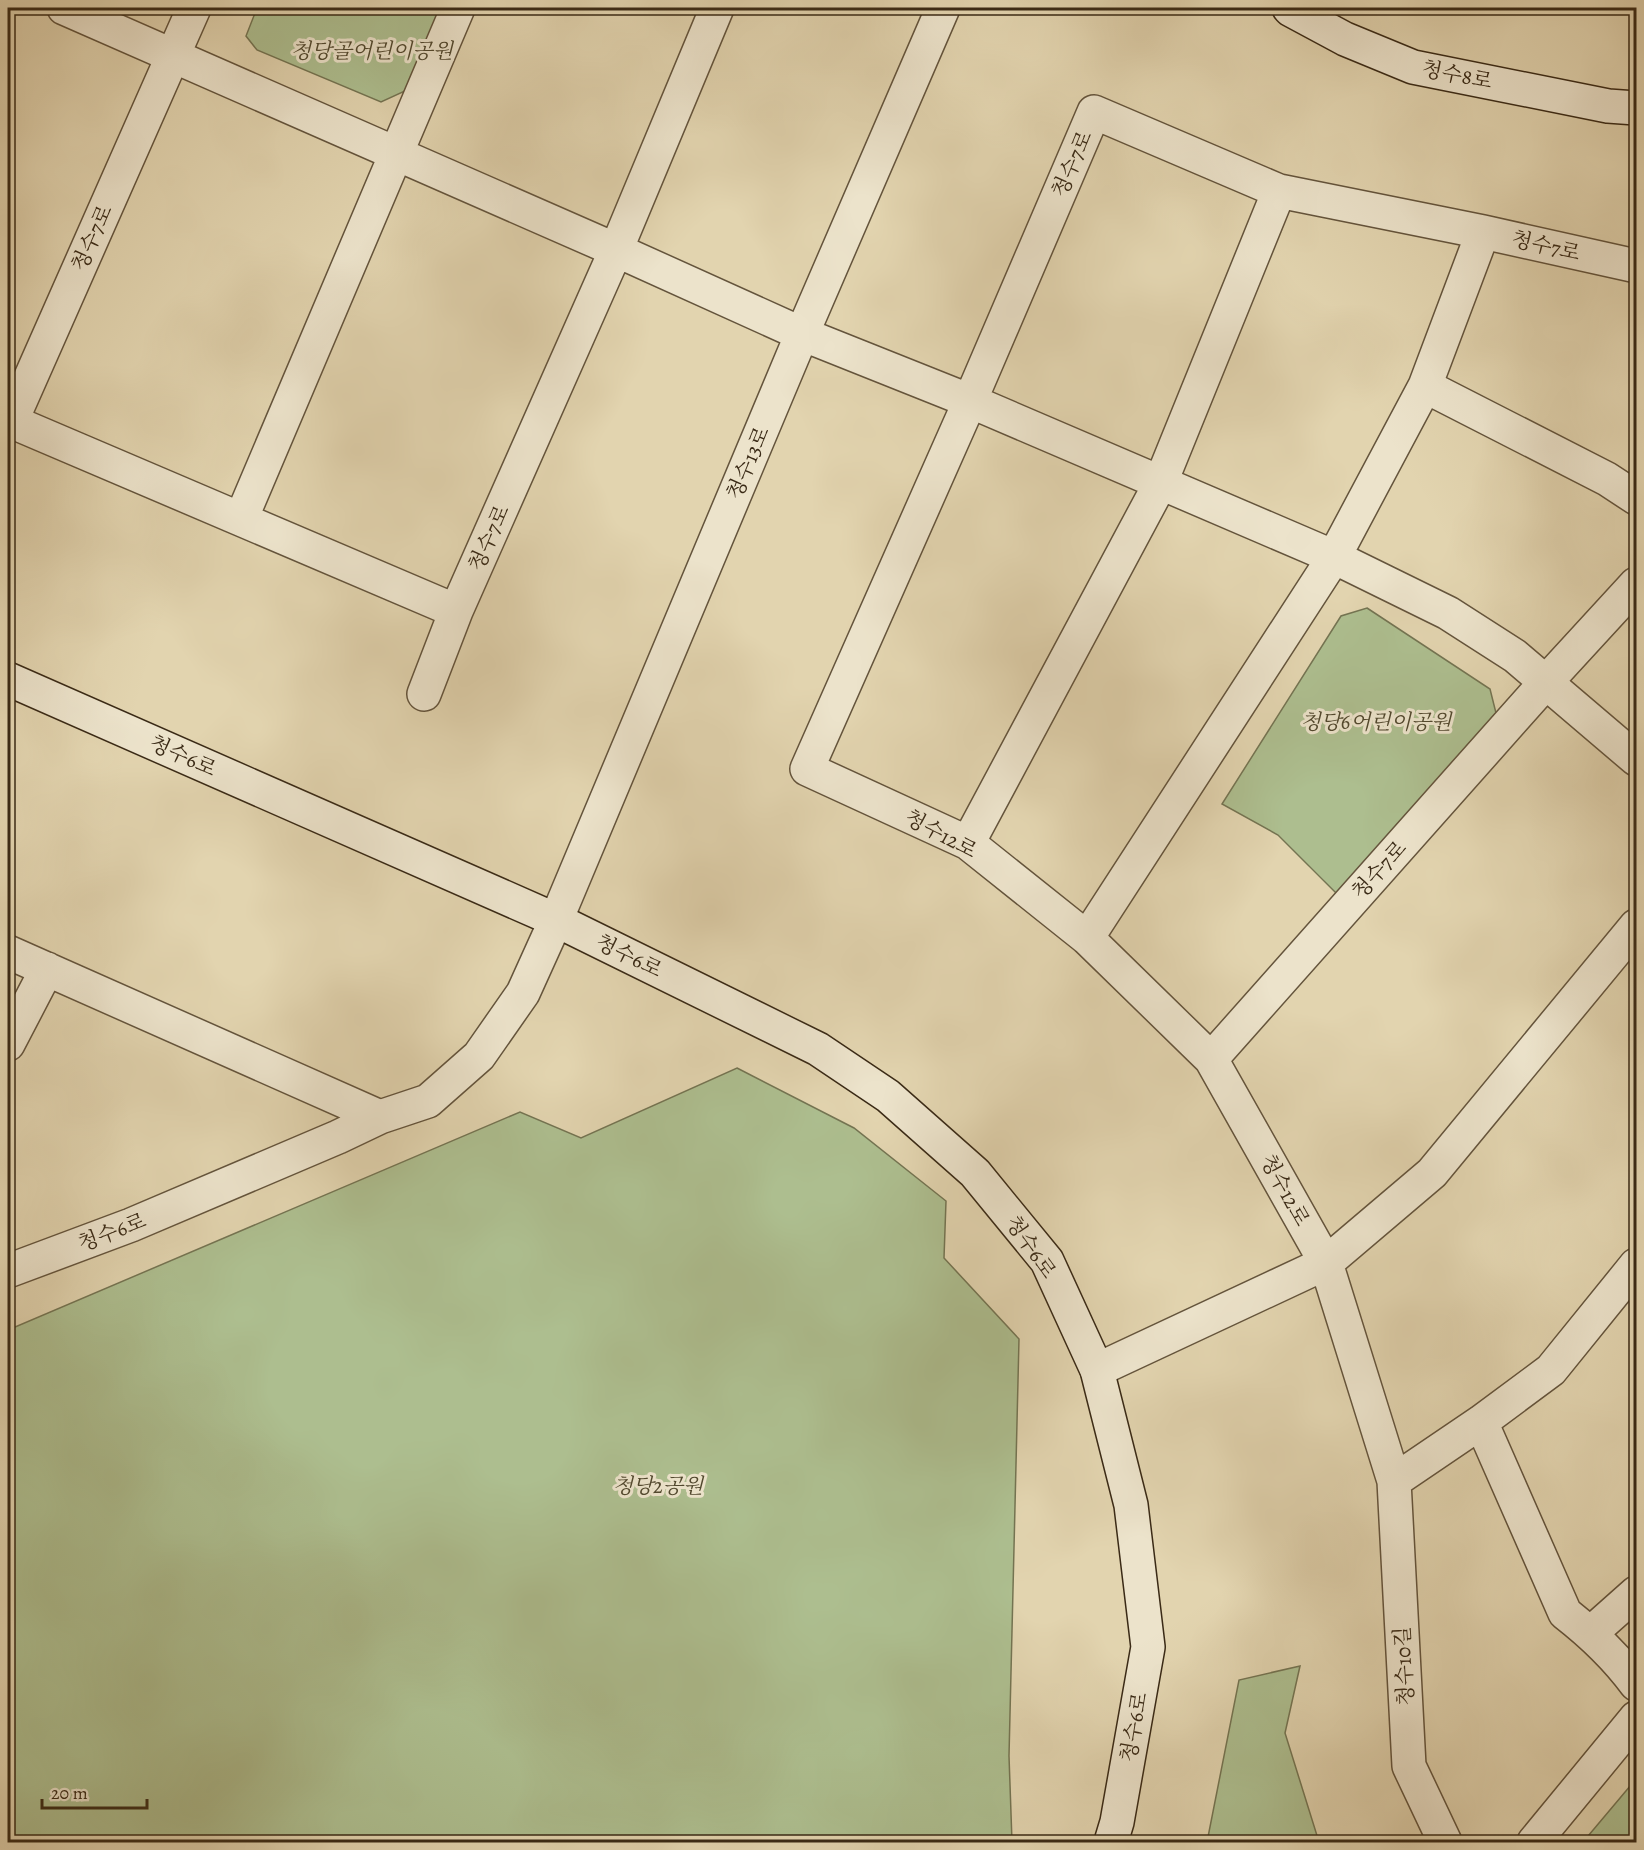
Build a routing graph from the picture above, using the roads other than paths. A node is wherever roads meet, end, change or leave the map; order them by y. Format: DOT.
graph roads {
  1 [pos="64,8"];
  2 [pos="194,8"];
  3 [pos="458,8"];
  4 [pos="717,8"];
  5 [pos="943,8"];
  6 [pos="1289,8"];
  7 [pos="174,55"];
  8 [pos="1636,108"];
  9 [pos="396,154"];
  10 [pos="1280,191"];
  11 [pos="1483,232"];
  12 [pos="616,250"];
  13 [pos="1636,266"];
  14 [pos="802,334"];
  15 [pos="1425,386"];
  16 [pos="970,401"];
  17 [pos="9,421"];
  18 [pos="1160,484"];
  19 [pos="1636,498"];
  20 [pos="241,519"];
  21 [pos="1334,557"];
  22 [pos="1636,584"];
  23 [pos="456,611"];
  24 [pos="8,679"];
  25 [pos="1546,682"];
  26 [pos="424,694"];
  27 [pos="1636,759"];
  28 [pos="968,843"];
  29 [pos="556,920"];
  30 [pos="1636,926"];
  31 [pos="1087,938"];
  32 [pos="8,952"];
  33 [pos="47,969"];
  34 [pos="8,1044"];
  35 [pos="1211,1059"];
  36 [pos="380,1117"];
  37 [pos="1326,1263"];
  38 [pos="1636,1265"];
  39 [pos="8,1270"];
  40 [pos="1097,1370"];
  41 [pos="1481,1422"];
  42 [pos="1394,1481"];
  43 [pos="1636,1593"];
  44 [pos="1591,1633"];
  45 [pos="1636,1684"];
  46 [pos="1636,1718"];
  47 [pos="1111,1842"];
  48 [pos="1445,1842"];
  49 [pos="1534,1842"];
  1 -- 7 [label="street"];
  2 -- 7 [label="street, 청수7로"];
  3 -- 9 [label="street"];
  4 -- 12 [label="street, 청수7로"];
  5 -- 14 [label="street, 청수13로"];
  6 -- 8 [label="street, 청수8로"];
  7 -- 9 [label="street"];
  7 -- 17 [label="street, 청수7로"];
  9 -- 12 [label="street"];
  9 -- 20 [label="street"];
  10 -- 11 [label="street, 청수7로"];
  10 -- 16 [label="street, 청수7로"];
  10 -- 18 [label="street"];
  11 -- 13 [label="street, 청수7로"];
  11 -- 15 [label="street"];
  12 -- 14 [label="street"];
  12 -- 23 [label="street, 청수7로"];
  14 -- 16 [label="street"];
  14 -- 29 [label="street, 청수13로"];
  15 -- 19 [label="street"];
  15 -- 21 [label="street"];
  16 -- 18 [label="street"];
  16 -- 28 [label="street, 청수12로"];
  17 -- 20 [label="street, 청수7로"];
  18 -- 21 [label="street"];
  18 -- 28 [label="street"];
  20 -- 23 [label="street, 청수7로"];
  21 -- 25 [label="street"];
  21 -- 31 [label="street"];
  22 -- 25 [label="street, 청수7로"];
  23 -- 26 [label="street"];
  24 -- 29 [label="street, 청수6로"];
  25 -- 27 [label="street"];
  25 -- 35 [label="street, 청수7로"];
  28 -- 31 [label="street, 청수12로"];
  29 -- 36 [label="street, 청수6로"];
  29 -- 40 [label="street, 청수6로"];
  30 -- 37 [label="street"];
  31 -- 35 [label="street, 청수12로"];
  32 -- 33 [label="street"];
  33 -- 34 [label="street"];
  33 -- 36 [label="street"];
  35 -- 37 [label="street, 청수12로"];
  36 -- 39 [label="street, 청수6로"];
  37 -- 40 [label="street"];
  37 -- 42 [label="street, 청수10길"];
  38 -- 41 [label="street"];
  40 -- 47 [label="street, 청수6로"];
  41 -- 42 [label="street"];
  41 -- 44 [label="street"];
  42 -- 48 [label="street, 청수10길"];
  43 -- 44 [label="street"];
  44 -- 45 [label="street"];
  46 -- 49 [label="street"];
}
